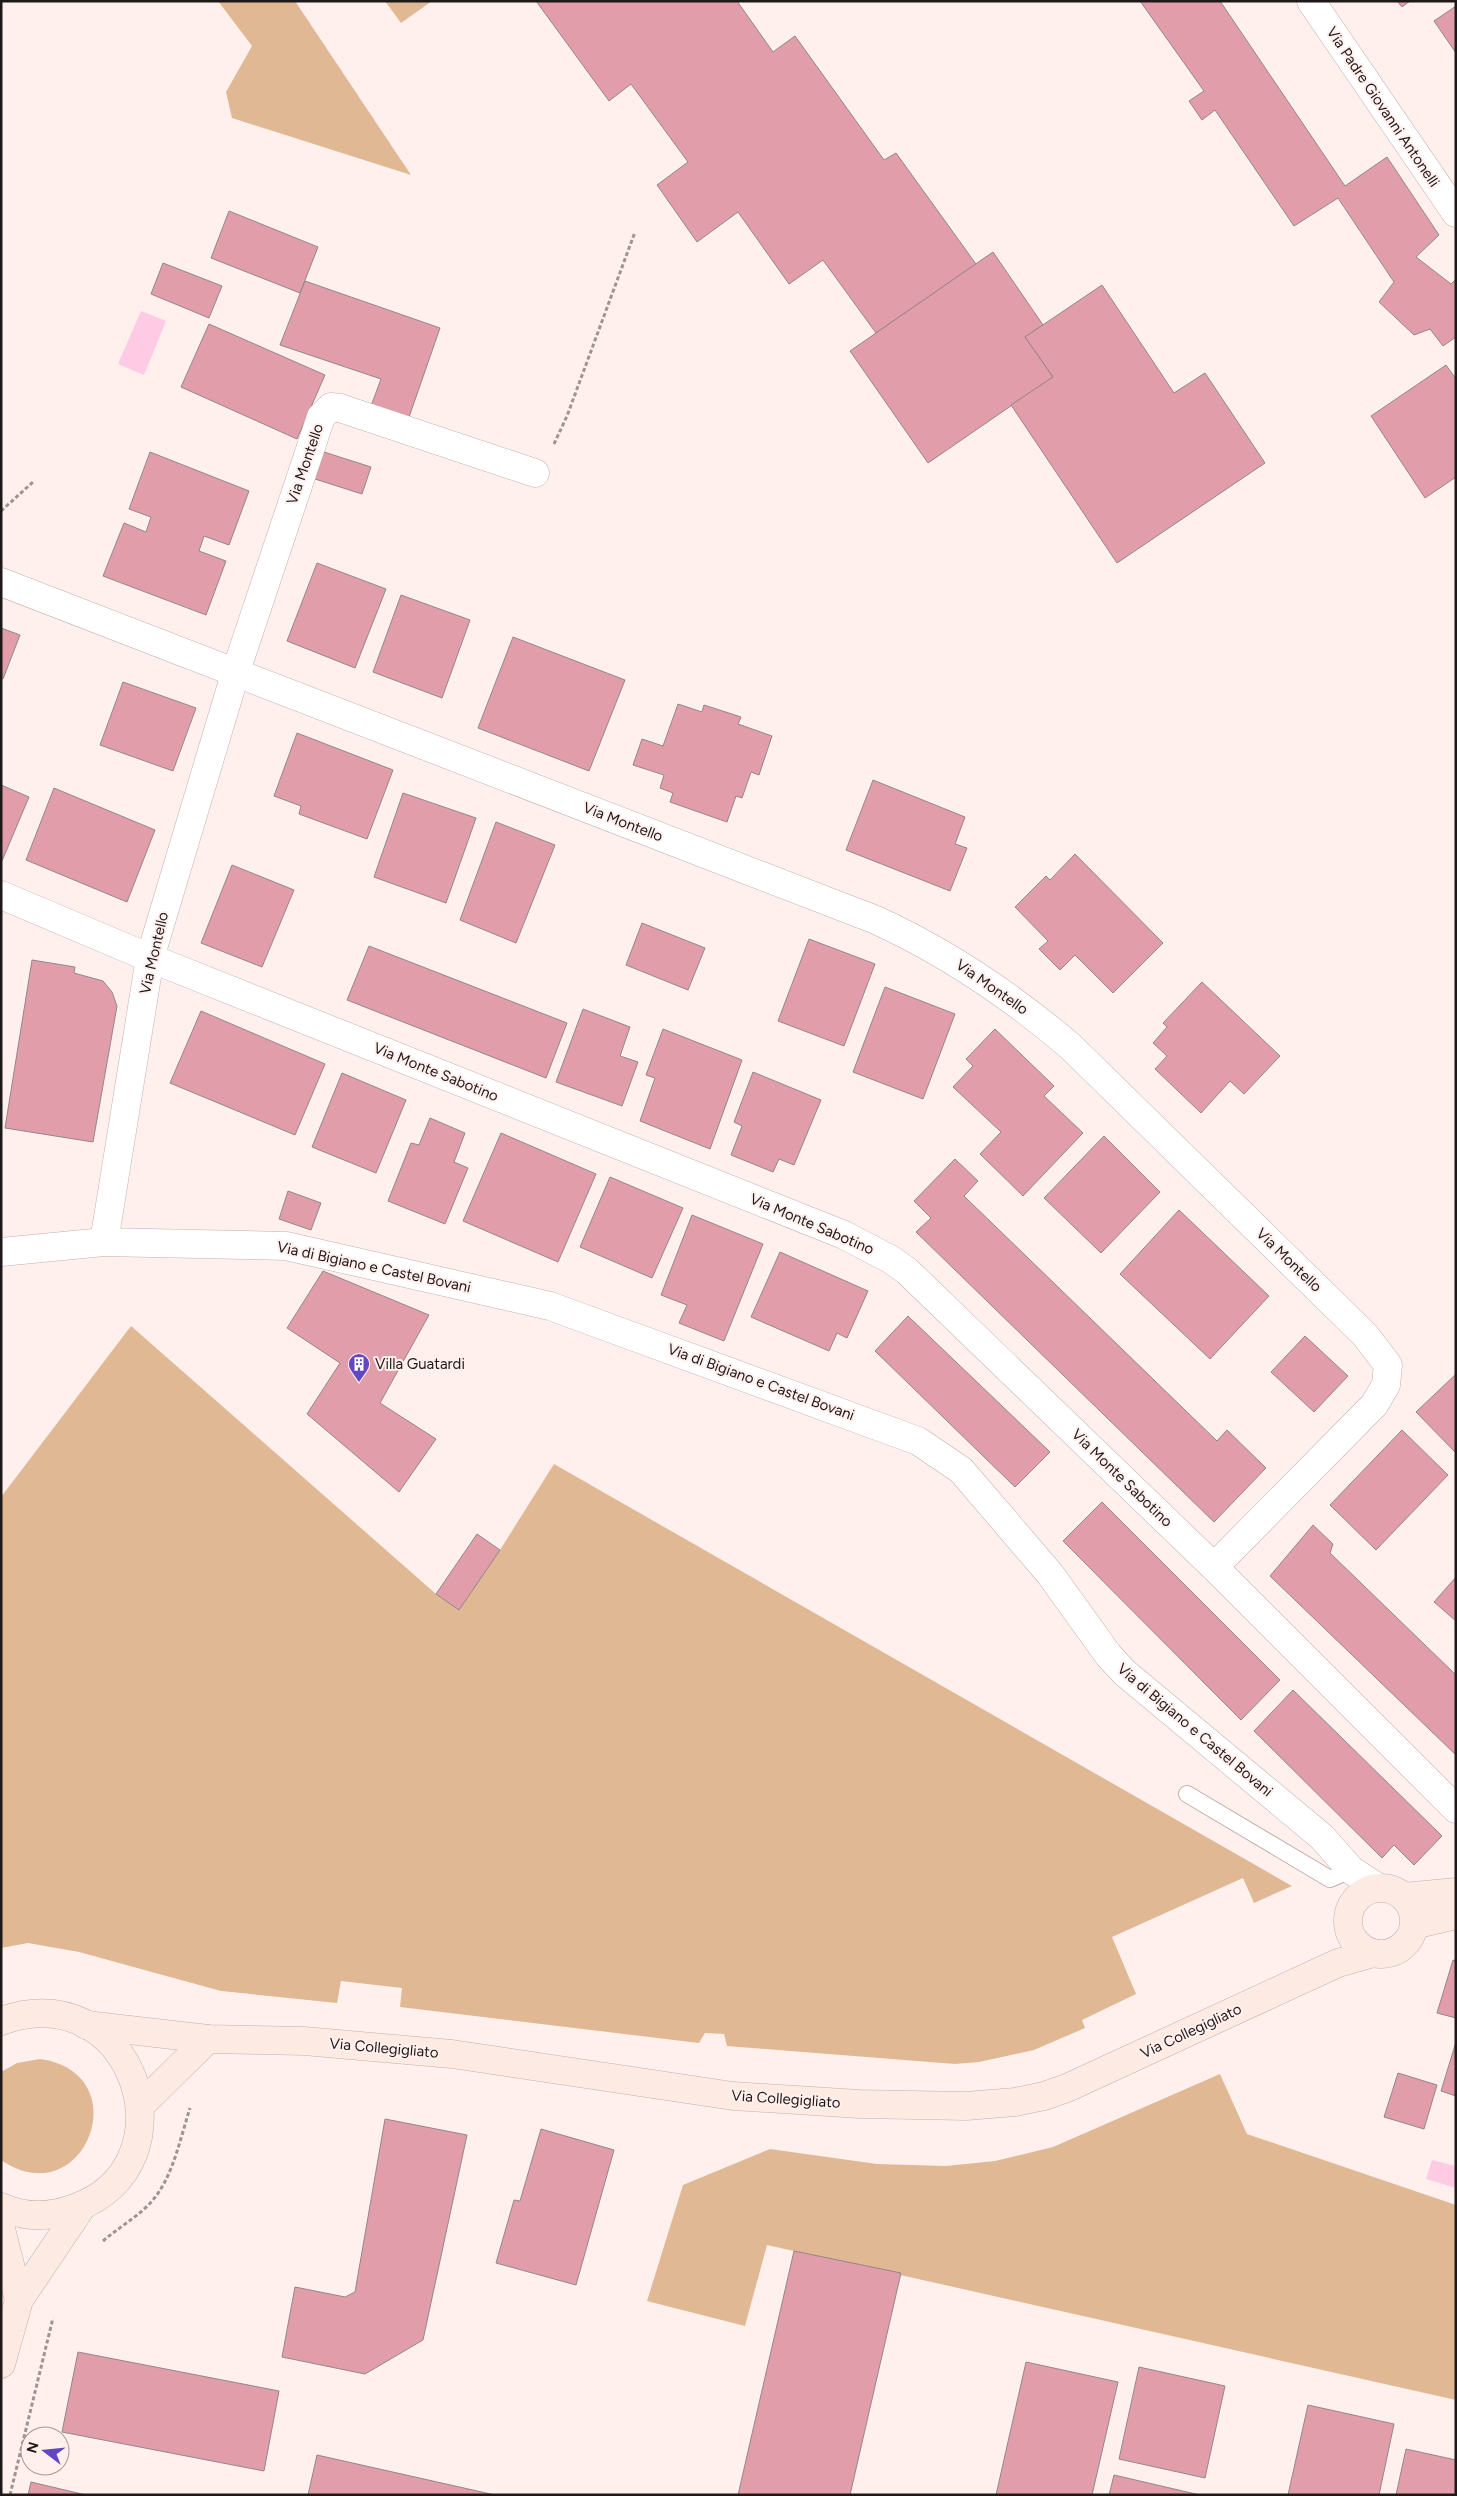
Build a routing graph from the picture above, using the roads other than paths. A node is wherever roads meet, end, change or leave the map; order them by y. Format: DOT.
graph roads {
  1 [pos="1311,1"];
  2 [pos="1456,213"];
  3 [pos="535,473"];
  4 [pos="1,582"];
  5 [pos="236,671"];
  6 [pos="1,895"];
  7 [pos="150,958"];
  8 [pos="104,1242"];
  9 [pos="1,1252"];
  10 [pos="1214,1567"];
  11 [pos="1187,1794"];
  12 [pos="1456,1809"];
  13 [pos="1362,1884"];
  14 [pos="1456,1892"];
  15 [pos="1404,1897"];
  16 [pos="1456,1915"];
  17 [pos="1414,1925"];
  18 [pos="1364,1948"];
  19 [pos="1,2021"];
  20 [pos="86,2025"];
  21 [pos="208,2039"];
  22 [pos="140,2106"];
  23 [pos="83,2205"];
  24 [pos="1,2207"];
  25 [pos="1,2229"];
  26 [pos="19,2300"];
  27 [pos="1,2364"];
  1 -- 2 [label="street, Via Padre Giovanni Antonelli"];
  3 -- 5 [label="street, Via Montello"];
  4 -- 5 [label="street, Via Montello"];
  5 -- 7 [label="street, Via Montello"];
  5 -- 10 [label="street, Via Montello"];
  6 -- 7 [label="street, Via Monte Sabotino"];
  7 -- 8 [label="street, Via Montello"];
  7 -- 10 [label="street, Via Monte Sabotino"];
  8 -- 9 [label="street, Via di Bigiano e Castel Bovani"];
  8 -- 13 [label="street, Via di Bigiano e Castel Bovani"];
  10 -- 12 [label="street, Via Monte Sabotino"];
  11 -- 13 [label="lane"];
  13 -- 15 [label="main road"];
  13 -- 18 [label="main road"];
  14 -- 15 [label="main road"];
  15 -- 17 [label="main road"];
  16 -- 17 [label="main road"];
  17 -- 18 [label="main road"];
  18 -- 21 [label="main road, Via Collegigliato"];
  19 -- 20 [label="main road"];
  20 -- 21 [label="main road, Via Collegigliato"];
  20 -- 22 [label="main road"];
  21 -- 22 [label="main road"];
  22 -- 23 [label="main road"];
  23 -- 24 [label="main road"];
  23 -- 26 [label="main road"];
  25 -- 26 [label="main road"];
  26 -- 27 [label="main road"];
}
